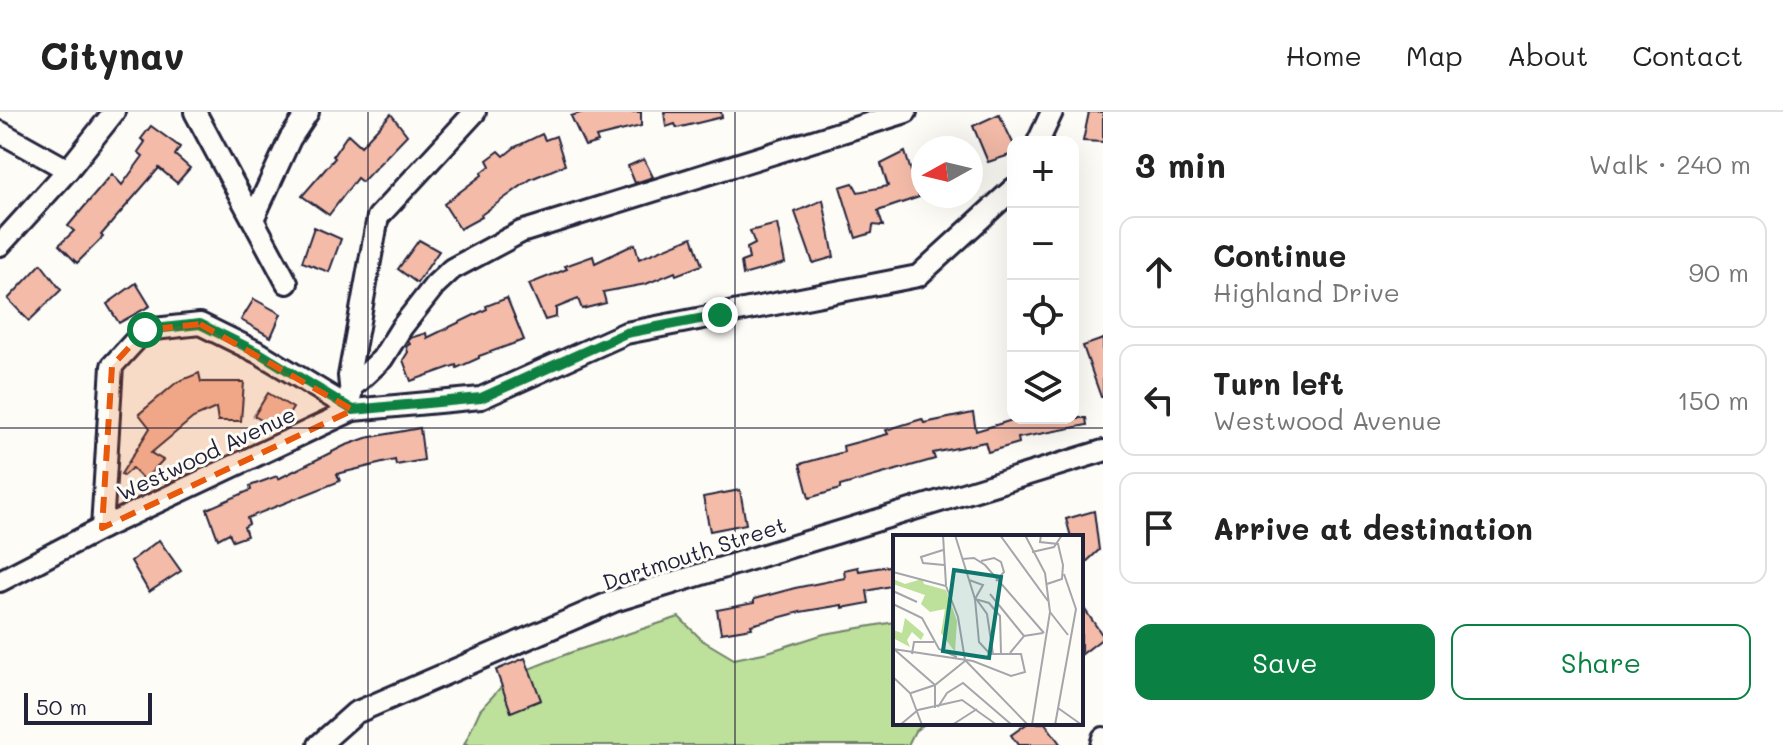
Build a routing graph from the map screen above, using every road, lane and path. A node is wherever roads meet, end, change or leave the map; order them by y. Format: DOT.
graph roads {
  1 [pos="114,112"];
  2 [pos="195,112"];
  3 [pos="308,112"];
  4 [pos="475,112"];
  5 [pos="906,112"];
  6 [pos="1052,112"];
  7 [pos="0,132"];
  8 [pos="1041,136"];
  9 [pos="68,170"];
  10 [pos="1007,194"];
  11 [pos="253,219"];
  12 [pos="0,245"];
  13 [pos="287,283"];
  14 [pos="351,388"];
  15 [pos="353,410"];
  16 [pos="1103,451"];
  17 [pos="102,528"];
  18 [pos="0,581"];
  19 [pos="1103,738"];
  20 [pos="319,745"];
  21 [pos="1101,745"];
  1 -- 9 [label="street"];
  2 -- 11 [label="street"];
  3 -- 11 [label="street"];
  4 -- 14 [label="street"];
  5 -- 14 [label="street"];
  6 -- 8 [label="street"];
  7 -- 9 [label="street"];
  9 -- 12 [label="street"];
  10 -- 15 [label="street, Westwood Avenue"];
  11 -- 13 [label="street"];
  14 -- 15 [label="street"];
  15 -- 17 [label="street, Westwood Avenue"];
  15 -- 17 [label="street"];
  16 -- 20 [label="street, Dartmouth Street"];
  17 -- 18 [label="street, Westwood Avenue"];
  19 -- 21 [label="street"];
}
